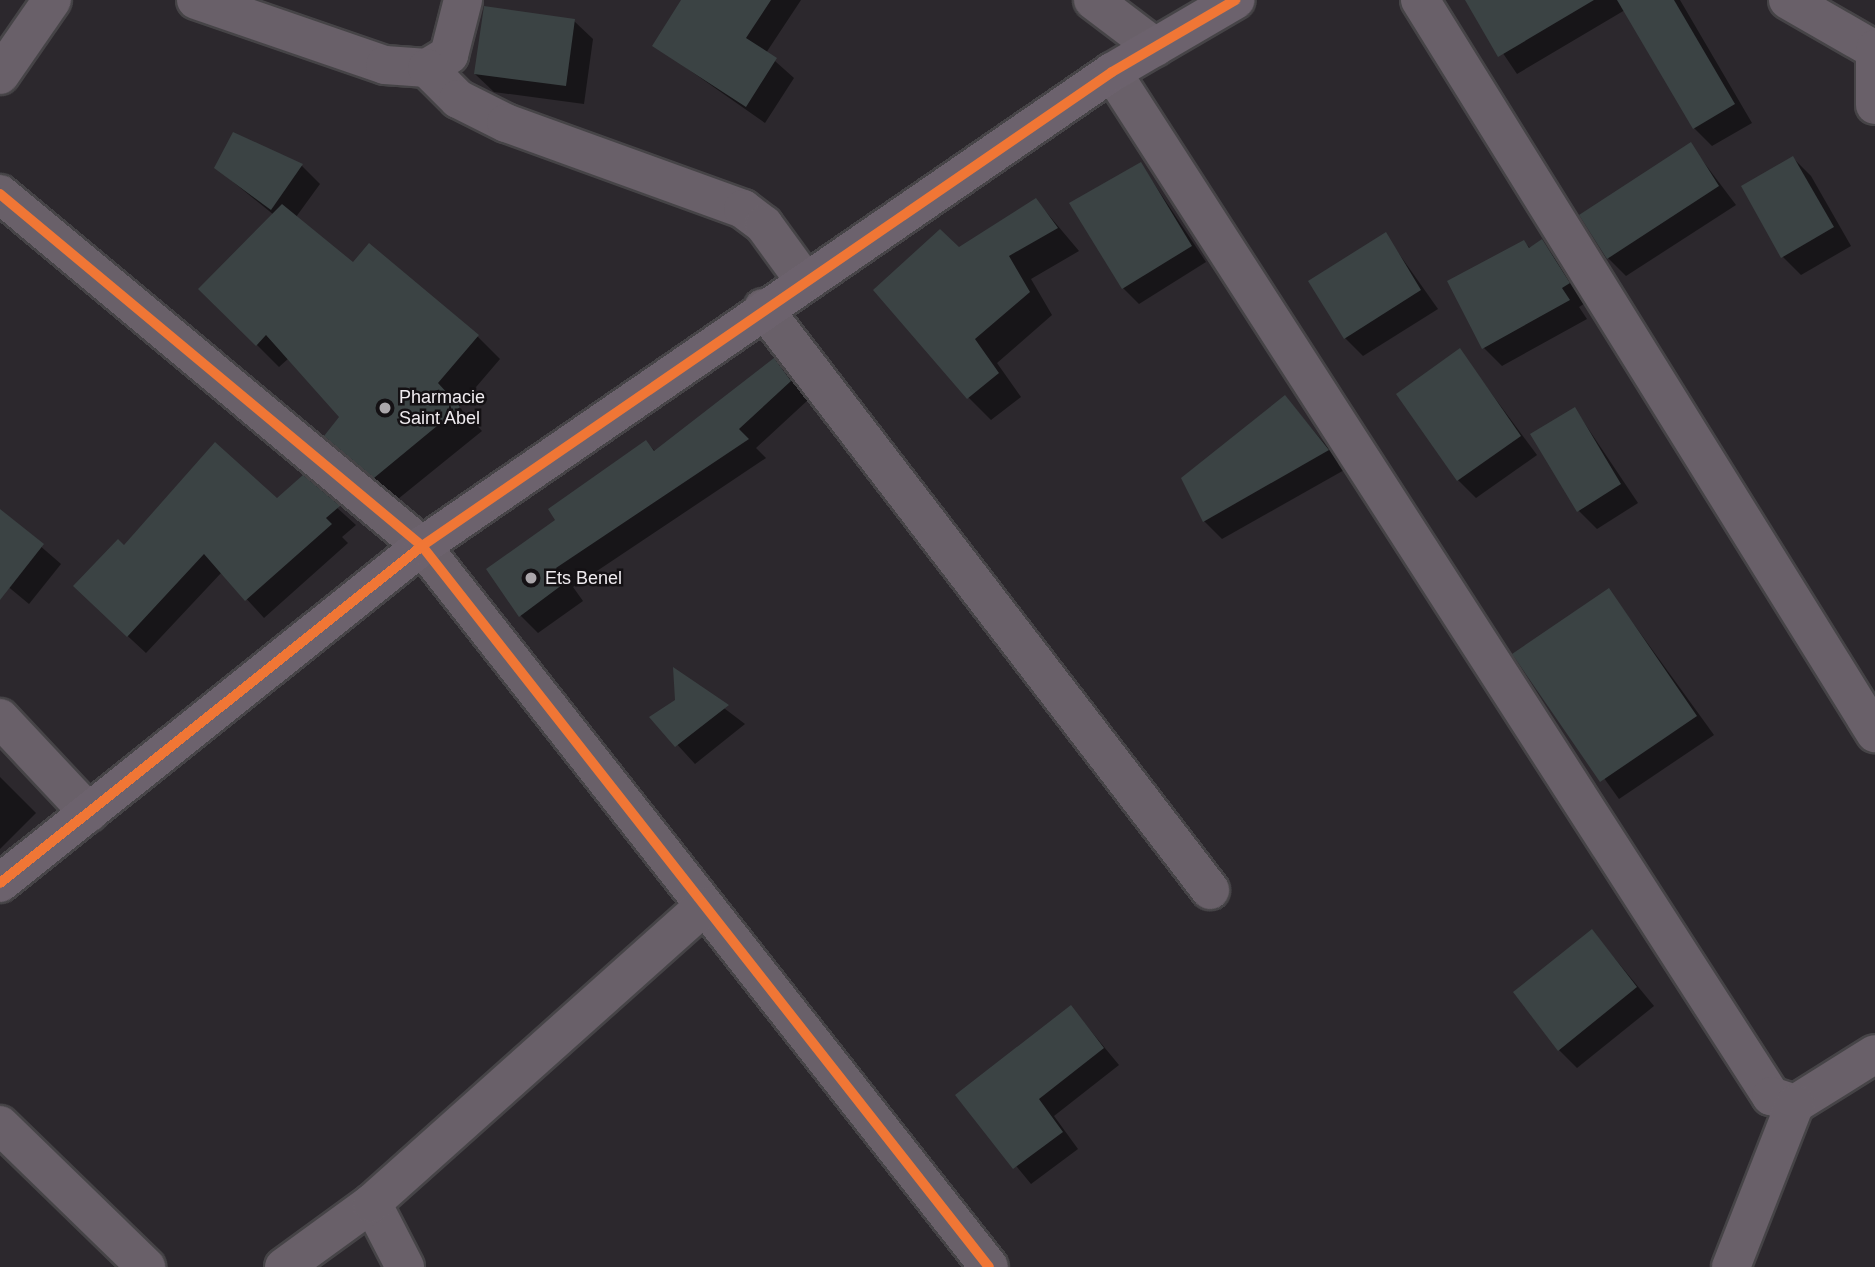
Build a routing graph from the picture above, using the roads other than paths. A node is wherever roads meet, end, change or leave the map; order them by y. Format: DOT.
graph roads {
  1 [pos="52,0"];
  2 [pos="196,0"];
  3 [pos="463,0"];
  4 [pos="1093,0"];
  5 [pos="1236,0"];
  6 [pos="1420,0"];
  7 [pos="1788,0"];
  8 [pos="1155,47"];
  9 [pos="1875,49"];
  10 [pos="428,68"];
  11 [pos="1112,72"];
  12 [pos="0,75"];
  13 [pos="1875,105"];
  14 [pos="0,194"];
  15 [pos="804,280"];
  16 [pos="763,308"];
  17 [pos="422,546"];
  18 [pos="0,718"];
  19 [pos="1875,733"];
  20 [pos="89,813"];
  21 [pos="0,883"];
  22 [pos="1210,890"];
  23 [pos="704,906"];
  24 [pos="1875,1054"];
  25 [pos="1796,1104"];
  26 [pos="0,1125"];
  27 [pos="372,1203"];
  28 [pos="146,1267"];
  29 [pos="284,1267"];
  30 [pos="405,1267"];
  31 [pos="989,1267"];
  32 [pos="1731,1267"];
  1 -- 12 [label="street"];
  2 -- 10 [label="street"];
  3 -- 10 [label="street"];
  4 -- 8 [label="street"];
  5 -- 8 [label="street"];
  6 -- 19 [label="street"];
  7 -- 9 [label="street"];
  8 -- 11 [label="street"];
  9 -- 13 [label="street"];
  10 -- 15 [label="street"];
  11 -- 15 [label="street"];
  11 -- 25 [label="street"];
  14 -- 17 [label="street"];
  15 -- 16 [label="street"];
  16 -- 17 [label="street"];
  16 -- 22 [label="street"];
  17 -- 20 [label="street"];
  17 -- 23 [label="street"];
  18 -- 20 [label="street"];
  20 -- 21 [label="street"];
  23 -- 27 [label="street"];
  23 -- 31 [label="street"];
  24 -- 25 [label="street"];
  25 -- 32 [label="street"];
  26 -- 28 [label="street"];
  27 -- 29 [label="street"];
  27 -- 30 [label="street"];
}
